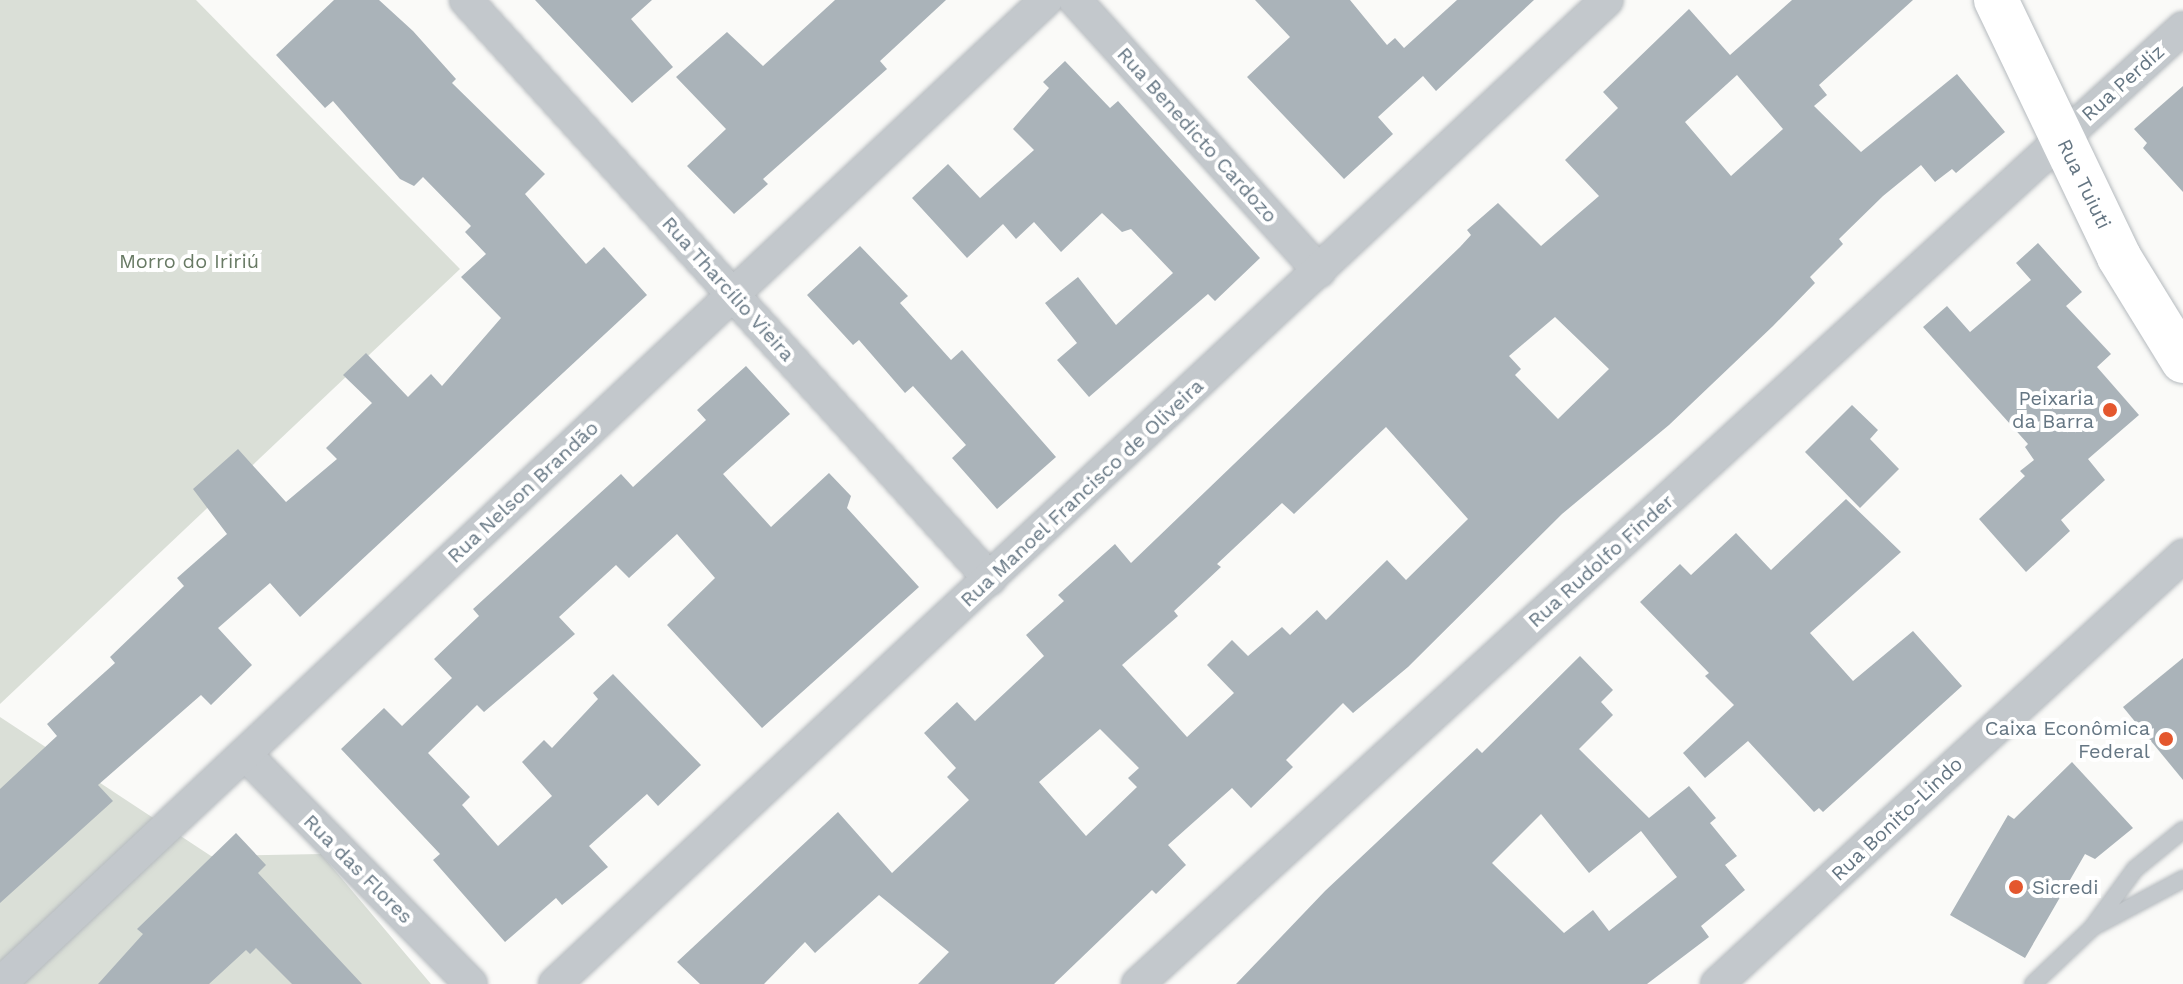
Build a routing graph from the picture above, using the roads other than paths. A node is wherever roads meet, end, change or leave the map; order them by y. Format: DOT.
graph roads {
  1 [pos="466,0"];
  2 [pos="1046,0"];
  3 [pos="1075,0"];
  4 [pos="1607,0"];
  5 [pos="1996,0"];
  6 [pos="2183,28"];
  7 [pos="2063,139"];
  8 [pos="1319,271"];
  9 [pos="732,294"];
  10 [pos="2183,361"];
  11 [pos="2183,556"];
  12 [pos="990,579"];
  13 [pos="245,754"];
  14 [pos="2183,830"];
  15 [pos="2183,879"];
  16 [pos="2092,928"];
  17 [pos="0,984"];
  18 [pos="471,984"];
  19 [pos="555,984"];
  20 [pos="1138,984"];
  21 [pos="1717,984"];
  22 [pos="2033,984"];
  1 -- 9 [label="street, Rua Tharcílio Vieira"];
  2 -- 9 [label="street, Rua Nelson Brandão"];
  3 -- 8 [label="street, Rua Benedicto Cardozo"];
  4 -- 8 [label="street, Rua Manoel Francisco de Oliveira"];
  5 -- 7 [label="main road, Rua Tuiuti"];
  6 -- 7 [label="street, Rua Perdiz"];
  7 -- 10 [label="main road, Rua Tuiuti"];
  7 -- 20 [label="street, Rua Rudolfo Finder"];
  8 -- 12 [label="street, Rua Manoel Francisco de Oliveira"];
  9 -- 12 [label="street, Rua Tharcílio Vieira"];
  9 -- 13 [label="street, Rua Nelson Brandão"];
  11 -- 21 [label="street, Rua Bonito-Lindo"];
  12 -- 19 [label="street, Rua Manoel Francisco de Oliveira"];
  13 -- 17 [label="street, Rua Nelson Brandão"];
  13 -- 18 [label="street, Rua das Flores"];
  14 -- 16 [label="lane"];
  15 -- 16 [label="lane"];
  16 -- 22 [label="lane"];
}
